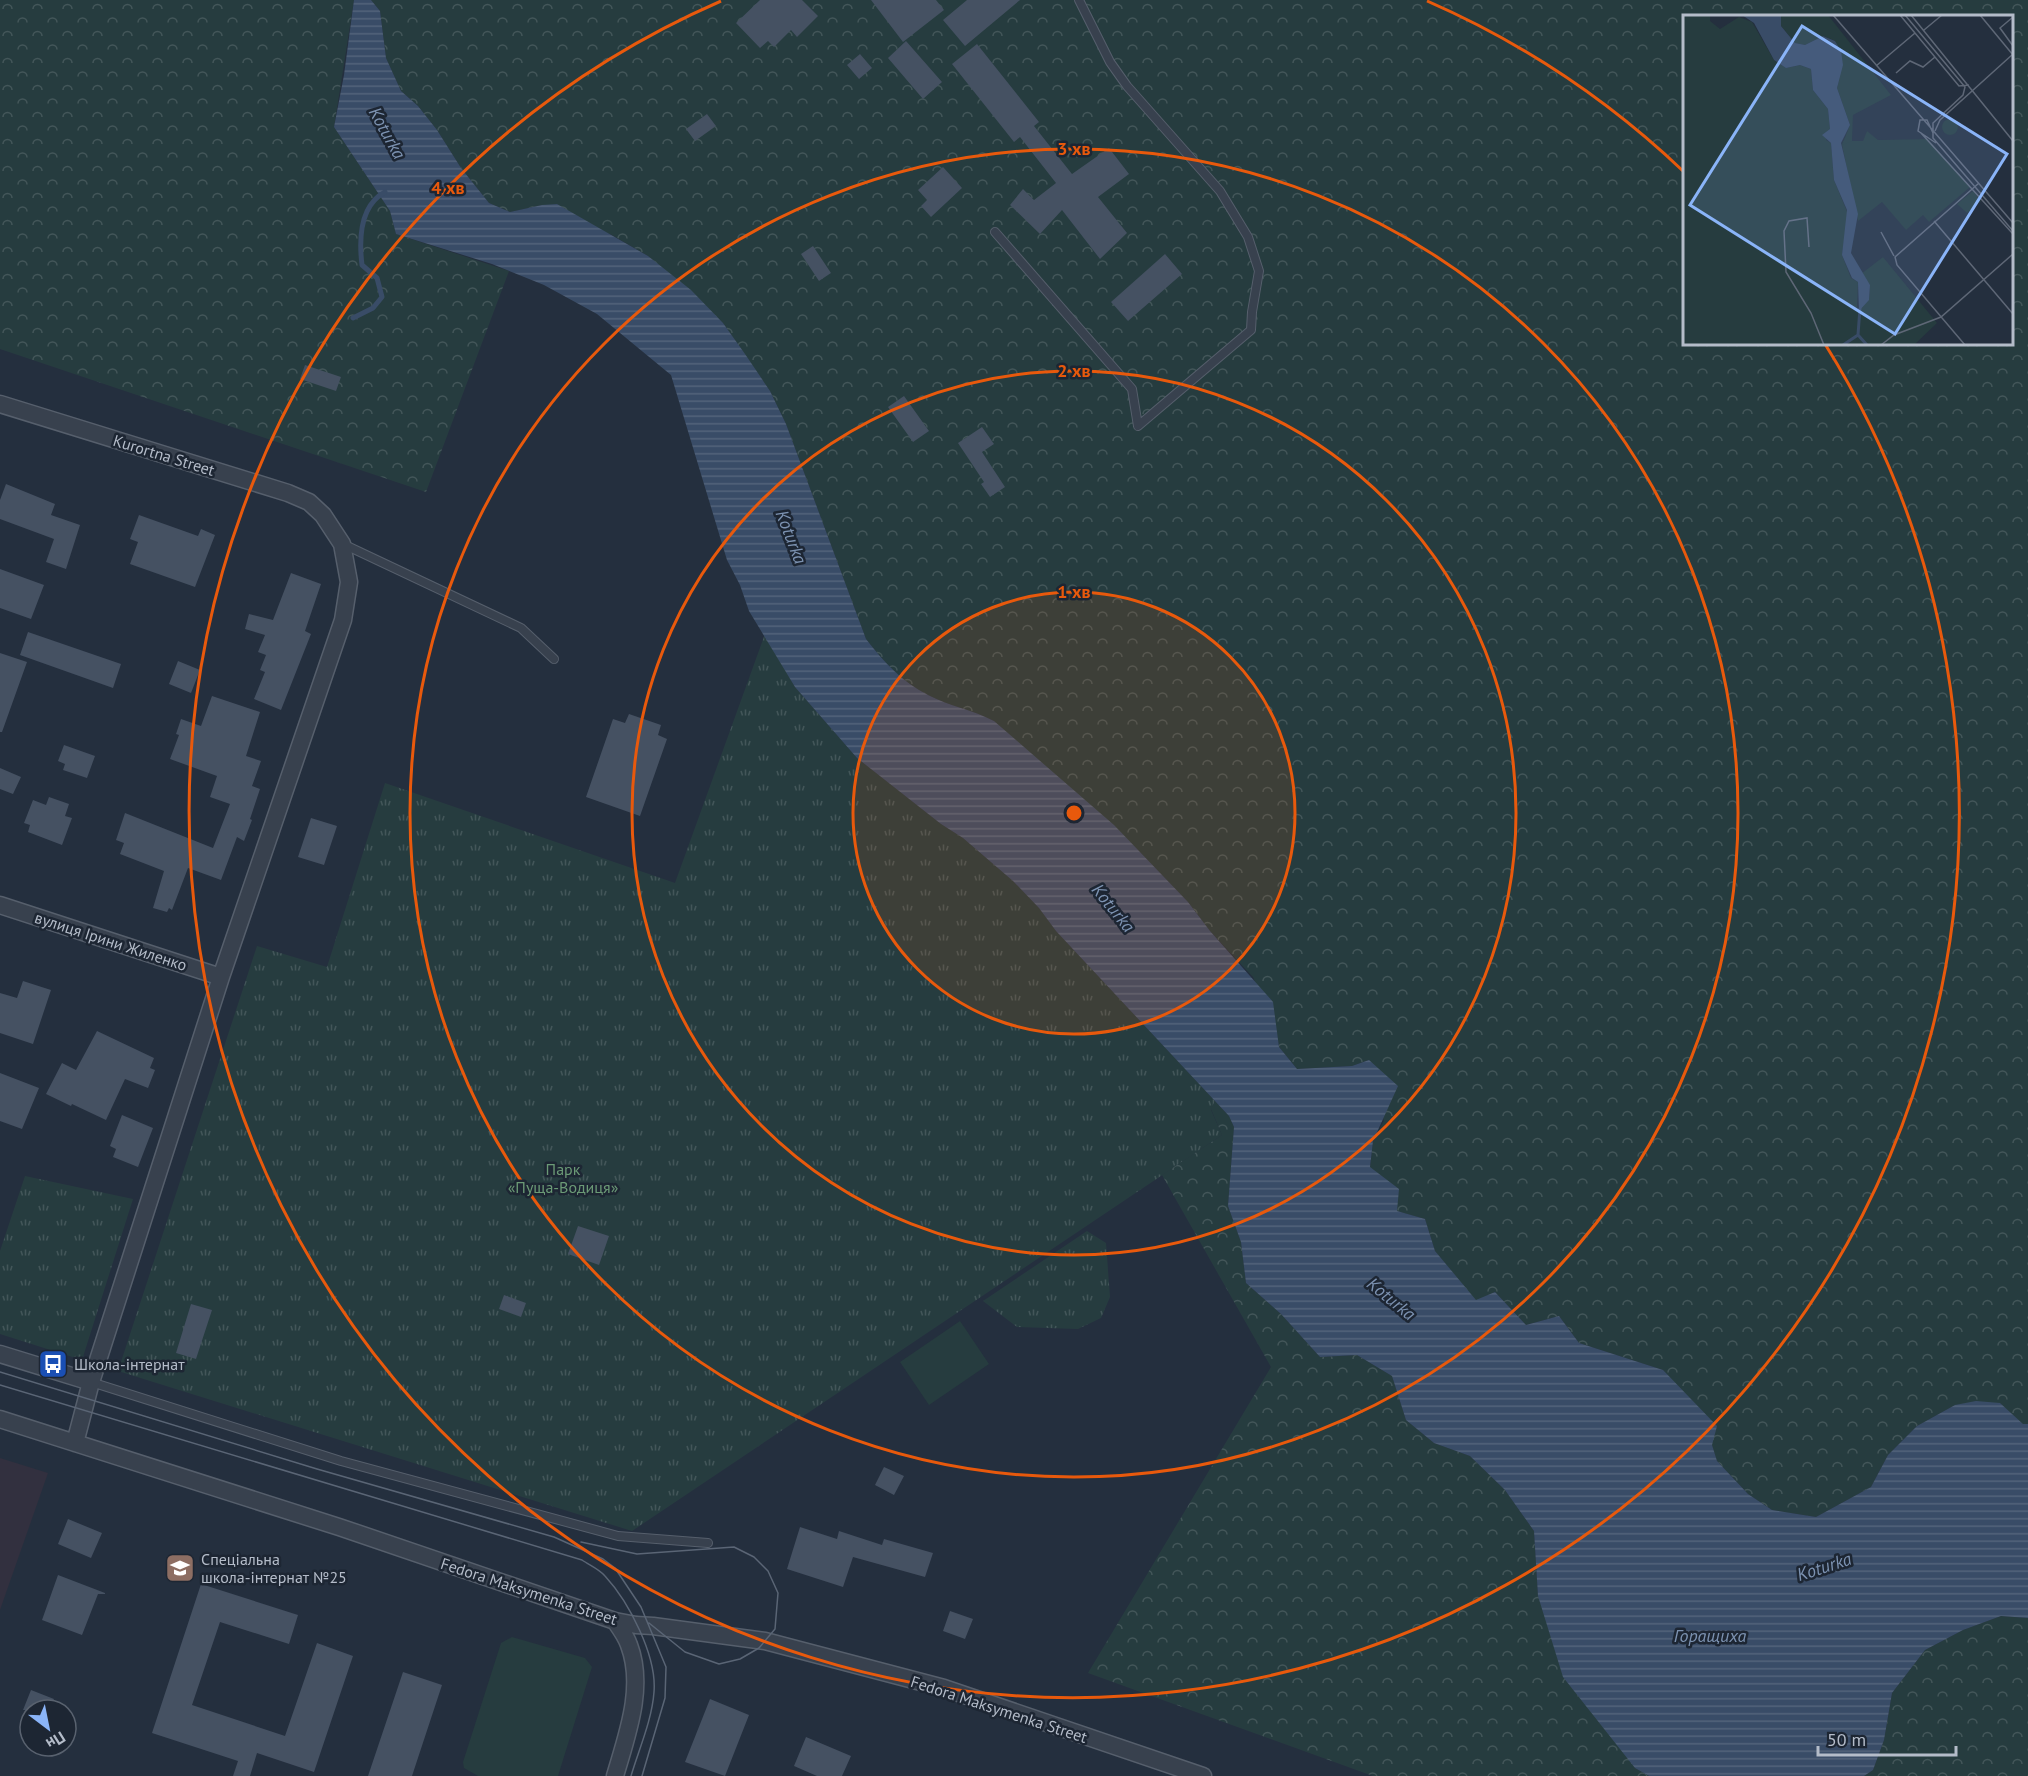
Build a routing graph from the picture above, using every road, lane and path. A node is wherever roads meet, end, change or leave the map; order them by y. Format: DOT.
graph roads {
  1 [pos="1079,0"];
  2 [pos="995,232"];
  3 [pos="0,404"];
  4 [pos="342,544"];
  5 [pos="554,659"];
  6 [pos="0,904"];
  7 [pos="221,977"];
  8 [pos="0,1354"];
  9 [pos="91,1382"];
  10 [pos="0,1419"];
  11 [pos="75,1443"];
  12 [pos="708,1543"];
  13 [pos="615,1621"];
  14 [pos="1178,1772"];
  15 [pos="615,1776"];
  16 [pos="1203,1776"];
  1 -- 2 [label="lane"];
  3 -- 4 [label="street, Kurortna Street"];
  4 -- 5 [label="lane"];
  4 -- 7 [label="street"];
  6 -- 7 [label="street, вулиця Ірини Жиленко"];
  7 -- 9 [label="street"];
  8 -- 9 [label="street"];
  9 -- 11 [label="street"];
  9 -- 12 [label="lane"];
  10 -- 11 [label="street, Fedora Maksymenka Street"];
  11 -- 13 [label="street, Fedora Maksymenka Street"];
  13 -- 14 [label="street, Fedora Maksymenka Street"];
  13 -- 15 [label="street"];
  14 -- 16 [label="street, Fedora Maksymenka Street"];
}
